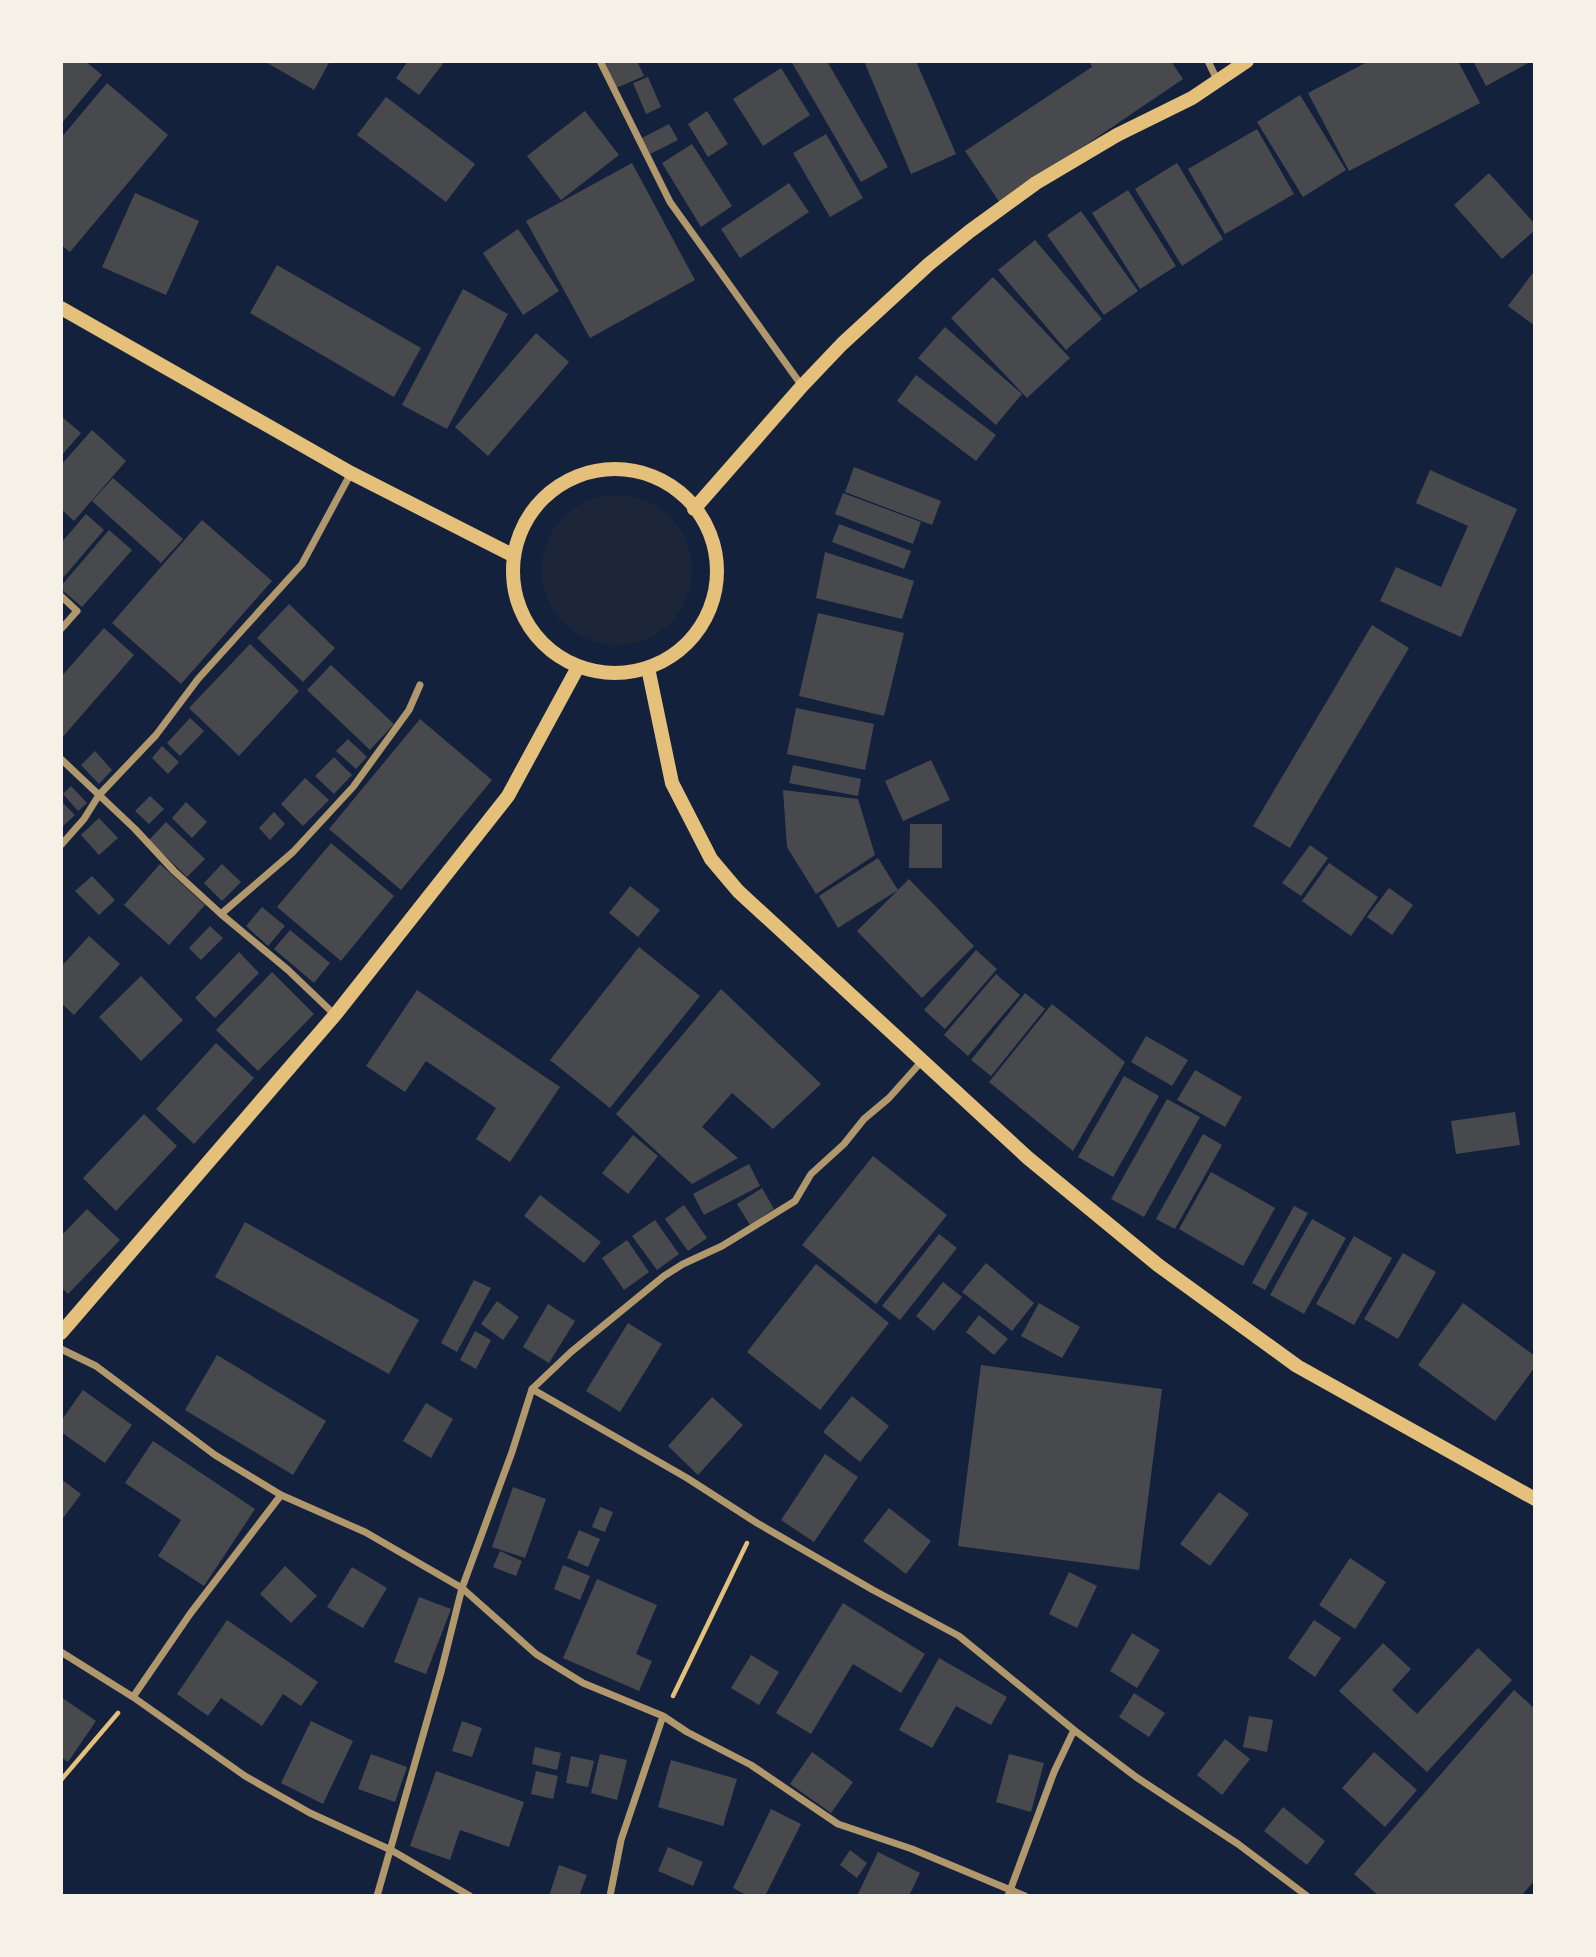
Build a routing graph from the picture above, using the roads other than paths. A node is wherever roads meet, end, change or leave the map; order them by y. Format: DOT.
graph roads {
  1 [pos="600,61"];
  2 [pos="1208,61"];
  3 [pos="1247,61"];
  4 [pos="1218,82"];
  5 [pos="61,308"];
  6 [pos="802,386"];
  7 [pos="351,473"];
  8 [pos="694,509"];
  9 [pos="514,556"];
  10 [pos="61,596"];
  11 [pos="61,629"];
  12 [pos="578,667"];
  13 [pos="648,668"];
  14 [pos="420,685"];
  15 [pos="61,759"];
  16 [pos="99,795"];
  17 [pos="61,845"];
  18 [pos="222,914"];
  19 [pos="335,1015"];
  20 [pos="922,1061"];
  21 [pos="61,1333"];
  22 [pos="61,1349"];
  23 [pos="533,1389"];
  24 [pos="281,1495"];
  25 [pos="1535,1499"];
  26 [pos="461,1588"];
  27 [pos="61,1652"];
  28 [pos="132,1697"];
  29 [pos="663,1716"];
  30 [pos="1073,1730"];
  31 [pos="391,1850"];
  32 [pos="1009,1893"];
  33 [pos="377,1896"];
  34 [pos="470,1896"];
  35 [pos="610,1896"];
  36 [pos="1025,1896"];
  37 [pos="1307,1896"];
  1 -- 6 [label="street"];
  2 -- 4 [label="street"];
  3 -- 4 [label="main road"];
  4 -- 6 [label="main road"];
  5 -- 7 [label="main road"];
  6 -- 8 [label="main road"];
  7 -- 9 [label="main road"];
  7 -- 16 [label="street"];
  8 -- 9 [label="main road"];
  8 -- 13 [label="main road"];
  9 -- 12 [label="main road"];
  10 -- 11 [label="street"];
  12 -- 13 [label="main road"];
  12 -- 19 [label="main road"];
  13 -- 20 [label="main road"];
  14 -- 18 [label="street"];
  15 -- 16 [label="street"];
  16 -- 17 [label="street"];
  16 -- 18 [label="street"];
  18 -- 19 [label="street"];
  19 -- 21 [label="main road"];
  20 -- 23 [label="street"];
  20 -- 25 [label="main road"];
  22 -- 24 [label="street"];
  23 -- 26 [label="street"];
  23 -- 30 [label="street"];
  24 -- 26 [label="street"];
  24 -- 28 [label="street"];
  26 -- 29 [label="street"];
  26 -- 31 [label="street"];
  27 -- 28 [label="street"];
  28 -- 31 [label="street"];
  29 -- 32 [label="street"];
  29 -- 35 [label="street"];
  30 -- 32 [label="street"];
  30 -- 37 [label="street"];
  31 -- 33 [label="street"];
  31 -- 34 [label="street"];
  32 -- 36 [label="street"];
}
